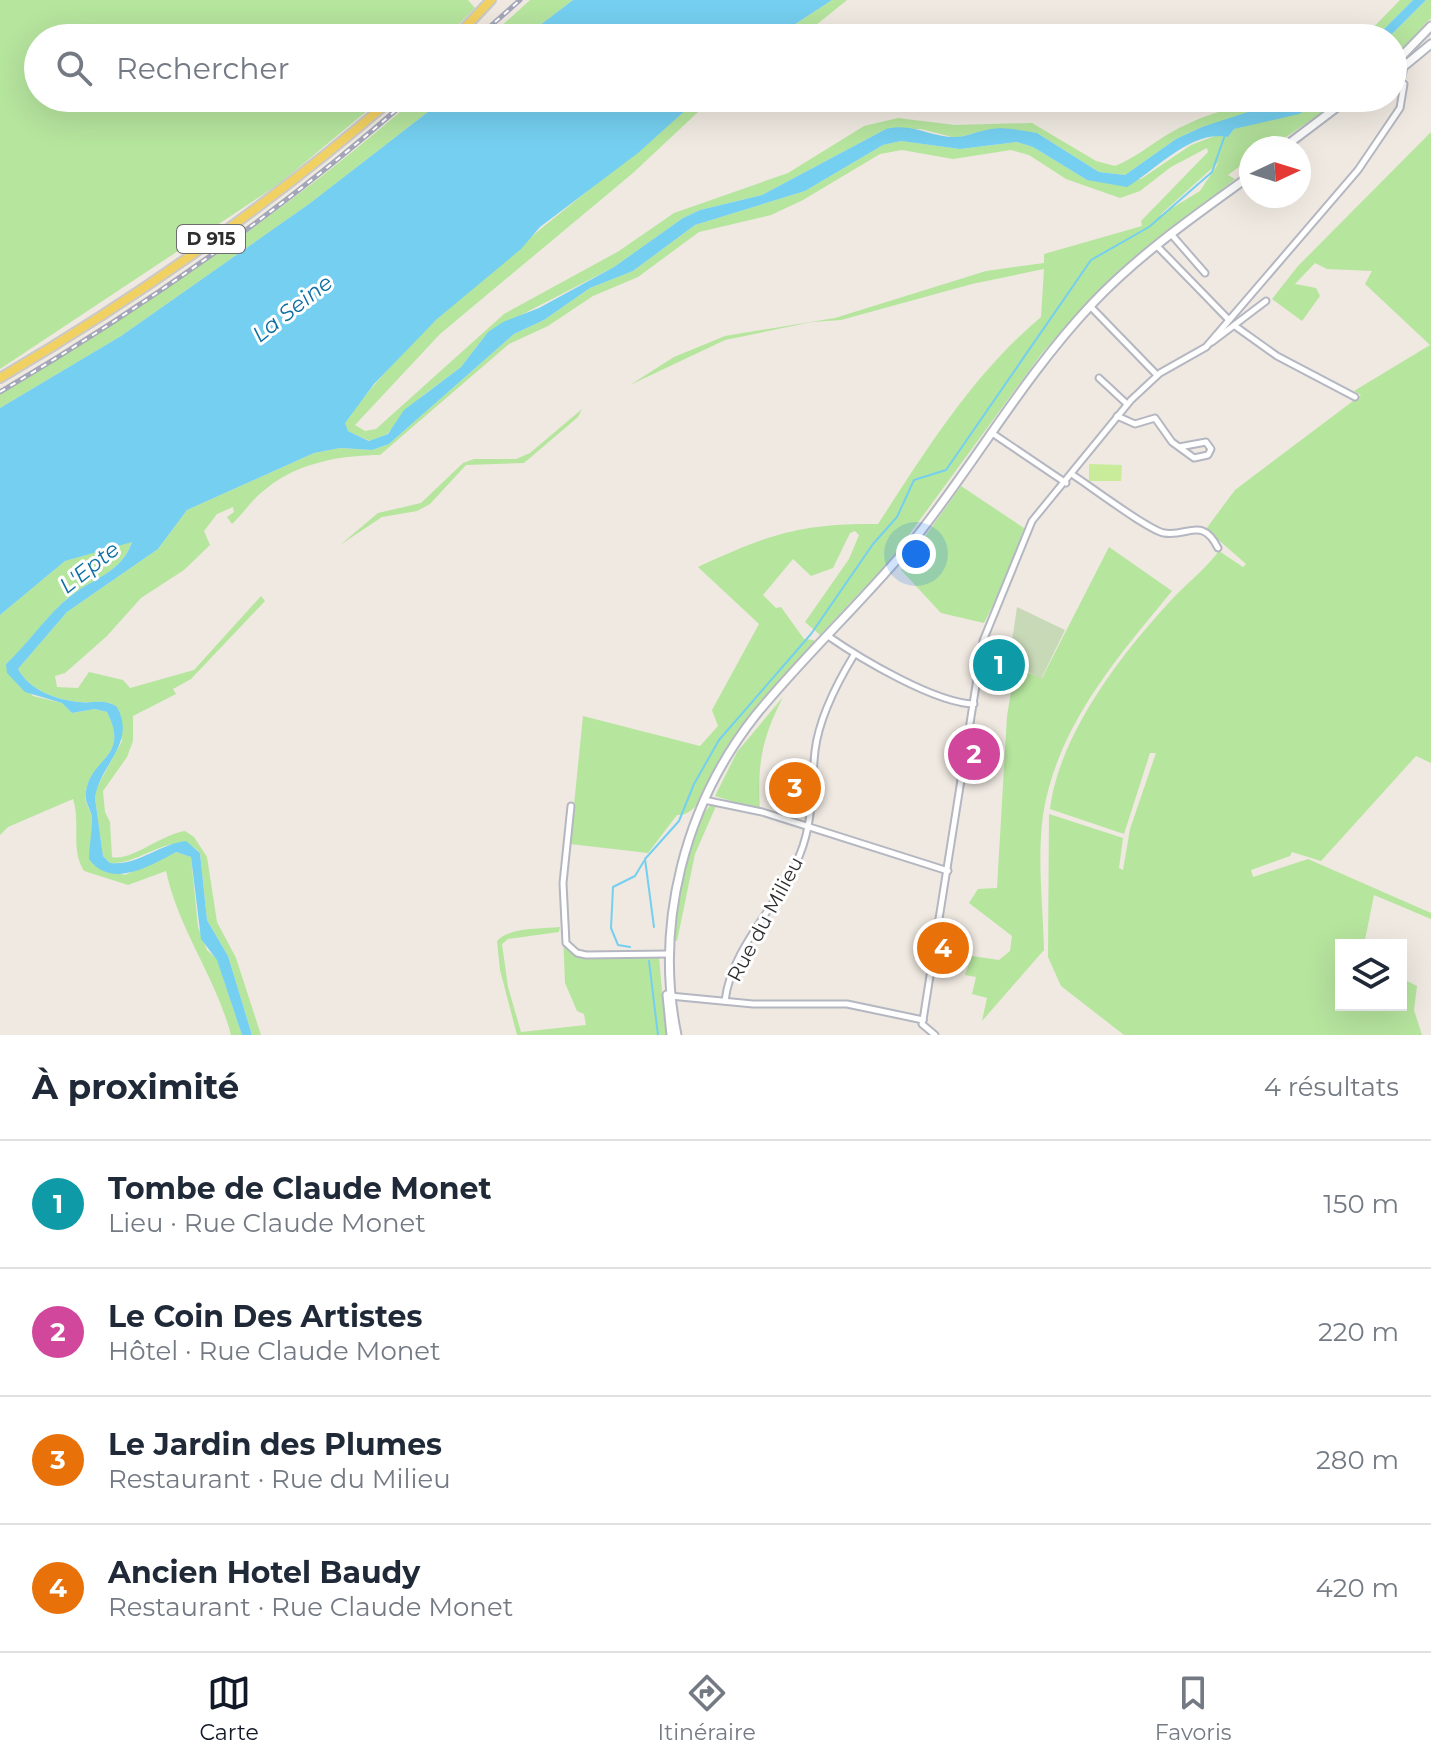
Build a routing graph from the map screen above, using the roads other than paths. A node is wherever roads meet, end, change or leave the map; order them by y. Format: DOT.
graph roads {
  1 [pos="491,0"];
  2 [pos="468,24"];
  3 [pos="1431,26"];
  4 [pos="1431,44"];
  5 [pos="1407,59"];
  6 [pos="1407,64"];
  7 [pos="376,112"];
  8 [pos="1331,112"];
  9 [pos="1397,112"];
  10 [pos="1299,136"];
  11 [pos="1239,184"];
  12 [pos="1171,234"];
  13 [pos="1156,245"];
  14 [pos="1205,273"];
  15 [pos="1266,301"];
  16 [pos="1090,306"];
  17 [pos="1229,320"];
  18 [pos="1235,326"];
  19 [pos="1211,342"];
  20 [pos="1157,375"];
  21 [pos="0,378"];
  22 [pos="1099,378"];
  23 [pos="1355,397"];
  24 [pos="1127,404"];
  25 [pos="1117,416"];
  26 [pos="992,433"];
  27 [pos="1179,447"];
  28 [pos="1073,475"];
  29 [pos="1066,483"];
  30 [pos="1218,548"];
  31 [pos="828,636"];
  32 [pos="854,655"];
  33 [pos="975,704"];
  34 [pos="704,800"];
  35 [pos="571,806"];
  36 [pos="809,828"];
  37 [pos="948,871"];
  38 [pos="668,954"];
  39 [pos="669,996"];
  40 [pos="725,1001"];
  41 [pos="923,1020"];
  42 [pos="674,1035"];
  43 [pos="935,1035"];
  1 -- 2 [label="main road"];
  3 -- 5 [label="main road"];
  4 -- 6 [label="main road"];
  7 -- 21 [label="main road, D 915"];
  8 -- 10 [label="main road"];
  9 -- 17 [label="street"];
  11 -- 12 [label="main road"];
  12 -- 13 [label="main road"];
  12 -- 14 [label="street"];
  13 -- 16 [label="main road"];
  13 -- 17 [label="street"];
  15 -- 18 [label="street"];
  16 -- 20 [label="street"];
  16 -- 26 [label="main road"];
  17 -- 19 [label="street"];
  18 -- 19 [label="street"];
  18 -- 23 [label="street"];
  19 -- 20 [label="street"];
  20 -- 24 [label="street"];
  22 -- 24 [label="street"];
  24 -- 25 [label="street"];
  25 -- 27 [label="street"];
  25 -- 28 [label="street"];
  26 -- 29 [label="street"];
  26 -- 31 [label="main road"];
  27 -- 27 [label="street"];
  28 -- 29 [label="street"];
  28 -- 30 [label="street"];
  29 -- 33 [label="street"];
  31 -- 32 [label="street"];
  31 -- 34 [label="main road"];
  32 -- 33 [label="street"];
  32 -- 36 [label="street, Rue du Milieu"];
  33 -- 37 [label="street"];
  34 -- 36 [label="street"];
  34 -- 38 [label="main road"];
  35 -- 38 [label="street"];
  36 -- 37 [label="street"];
  36 -- 40 [label="street, Rue du Milieu"];
  37 -- 41 [label="street"];
  38 -- 39 [label="main road"];
  39 -- 40 [label="street"];
  39 -- 42 [label="main road"];
  40 -- 41 [label="street"];
  41 -- 43 [label="street"];
}
